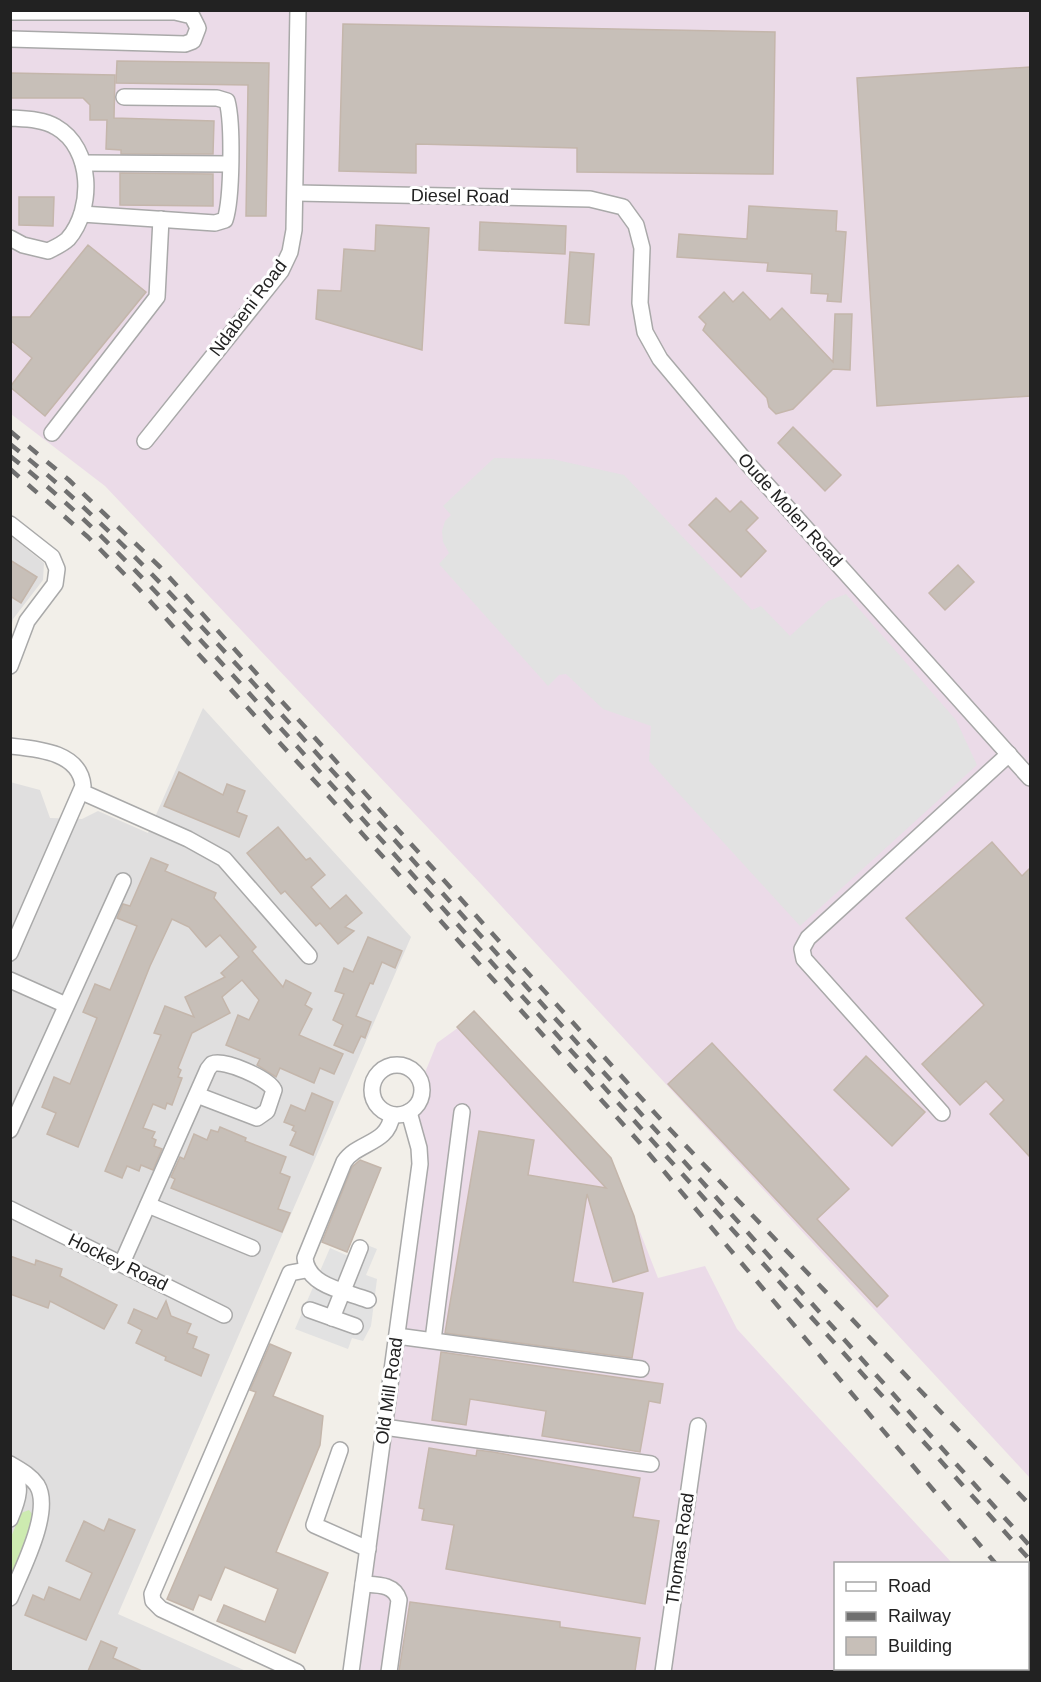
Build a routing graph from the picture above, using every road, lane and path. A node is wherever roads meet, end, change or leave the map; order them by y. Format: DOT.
graph roads {
  1 [pos="298,10"];
  2 [pos="10,12"];
  3 [pos="10,39"];
  4 [pos="124,97"];
  5 [pos="10,118"];
  6 [pos="83,163"];
  7 [pos="230,164"];
  8 [pos="296,193"];
  9 [pos="623,207"];
  10 [pos="82,214"];
  11 [pos="160,219"];
  12 [pos="10,238"];
  13 [pos="52,433"];
  14 [pos="145,441"];
  15 [pos="10,524"];
  16 [pos="10,666"];
  17 [pos="10,746"];
  18 [pos="1009,754"];
  19 [pos="1030,778"];
  20 [pos="82,792"];
  21 [pos="123,881"];
  22 [pos="10,953"];
  23 [pos="309,956"];
  24 [pos="10,980"];
  25 [pos="66,1005"];
  26 [pos="197,1095"];
  27 [pos="408,1112"];
  28 [pos="462,1112"];
  29 [pos="942,1113"];
  30 [pos="392,1115"];
  31 [pos="10,1130"];
  32 [pos="148,1205"];
  33 [pos="10,1209"];
  34 [pos="252,1248"];
  35 [pos="360,1248"];
  36 [pos="122,1263"];
  37 [pos="306,1270"];
  38 [pos="343,1290"];
  39 [pos="368,1300"];
  40 [pos="310,1310"];
  41 [pos="224,1315"];
  42 [pos="332,1318"];
  43 [pos="356,1326"];
  44 [pos="397,1336"];
  45 [pos="433,1340"];
  46 [pos="641,1369"];
  47 [pos="698,1426"];
  48 [pos="384,1427"];
  49 [pos="340,1450"];
  50 [pos="651,1464"];
  51 [pos="10,1466"];
  52 [pos="10,1519"];
  53 [pos="368,1549"];
  54 [pos="363,1584"];
  55 [pos="10,1598"];
  56 [pos="297,1671"];
  57 [pos="351,1671"];
  58 [pos="389,1671"];
  59 [pos="663,1671"];
  1 -- 8 [label="street, Ndabeni Road"];
  2 -- 3 [label="street"];
  4 -- 7 [label="street"];
  5 -- 6 [label="street"];
  6 -- 7 [label="street"];
  6 -- 10 [label="street"];
  7 -- 11 [label="street"];
  8 -- 9 [label="street, Diesel Road"];
  8 -- 14 [label="street, Ndabeni Road"];
  9 -- 18 [label="street, Oude Molen Road"];
  10 -- 11 [label="street"];
  10 -- 12 [label="street"];
  11 -- 13 [label="street"];
  15 -- 16 [label="street"];
  17 -- 20 [label="street"];
  18 -- 19 [label="street, Oude Molen Road"];
  18 -- 29 [label="street"];
  20 -- 22 [label="street"];
  20 -- 23 [label="street"];
  21 -- 25 [label="street"];
  24 -- 25 [label="street"];
  25 -- 31 [label="street"];
  26 -- 26 [label="street"];
  26 -- 32 [label="street"];
  27 -- 30 [label="street"];
  27 -- 30 [label="street"];
  27 -- 44 [label="street, Old Mill Road"];
  28 -- 45 [label="street"];
  30 -- 37 [label="street"];
  32 -- 34 [label="street"];
  32 -- 36 [label="street"];
  33 -- 36 [label="street, Hockey Road"];
  35 -- 38 [label="street"];
  36 -- 41 [label="street, Hockey Road"];
  37 -- 38 [label="street"];
  37 -- 56 [label="street"];
  38 -- 39 [label="street"];
  38 -- 42 [label="street"];
  40 -- 42 [label="street"];
  42 -- 43 [label="street"];
  44 -- 45 [label="street"];
  44 -- 48 [label="street, Old Mill Road"];
  45 -- 46 [label="street"];
  47 -- 59 [label="street, Thomas Road"];
  48 -- 50 [label="street"];
  48 -- 53 [label="street, Old Mill Road"];
  49 -- 53 [label="street"];
  51 -- 52 [label="street"];
  51 -- 55 [label="street"];
  53 -- 54 [label="street, Old Mill Road"];
  54 -- 57 [label="street, Old Mill Road"];
  54 -- 58 [label="street"];
}
